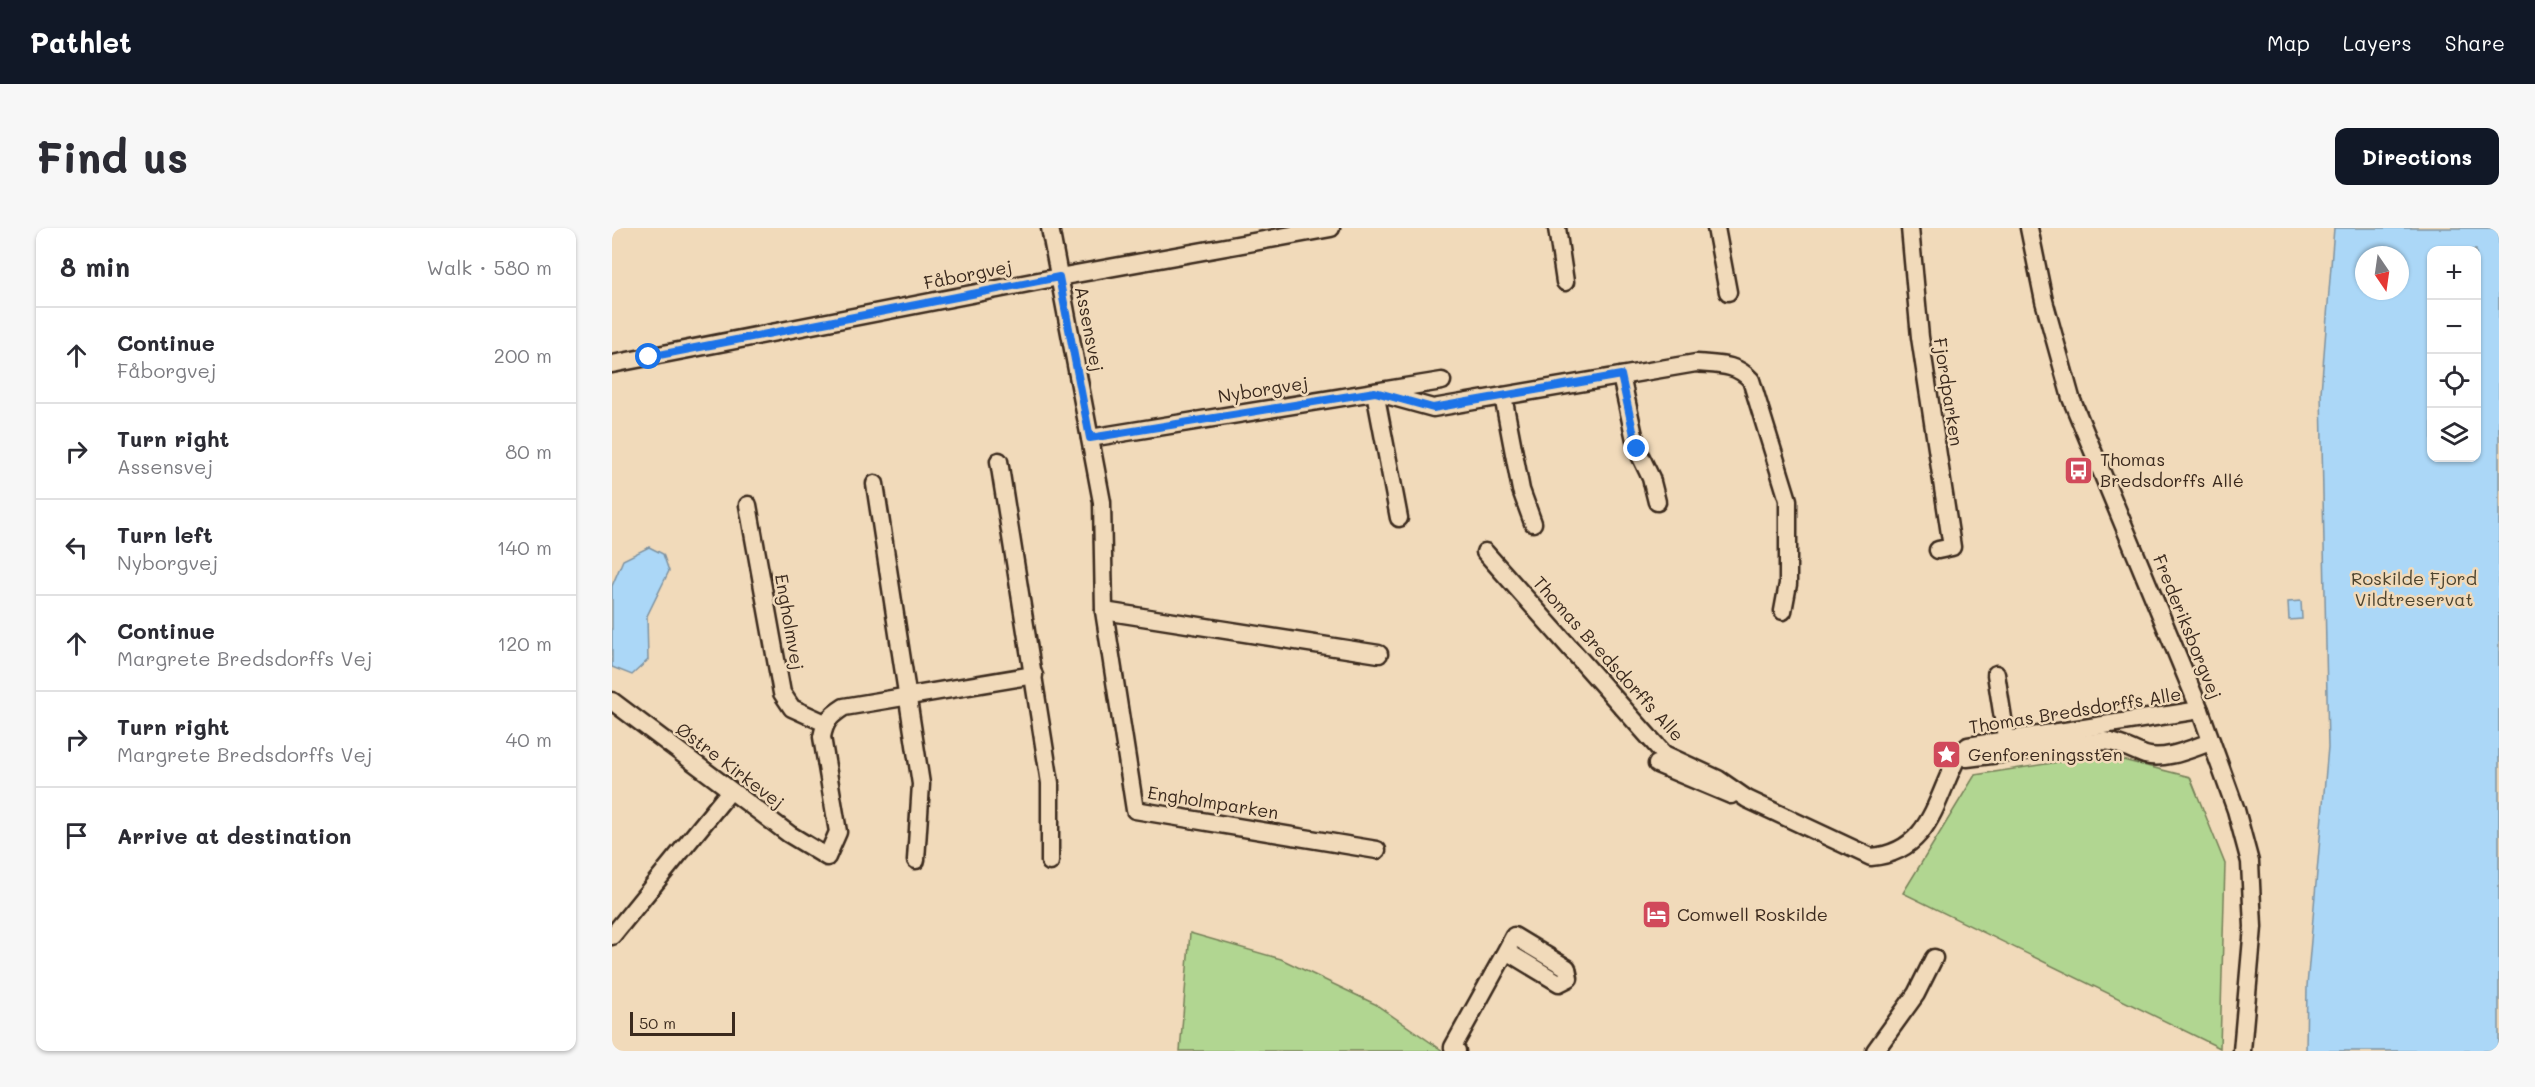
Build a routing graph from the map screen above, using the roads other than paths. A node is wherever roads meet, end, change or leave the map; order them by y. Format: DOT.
graph roads {
  1 [pos="1050,228"];
  2 [pos="1331,228"];
  3 [pos="1557,228"];
  4 [pos="1716,228"];
  5 [pos="1910,228"];
  6 [pos="2029,228"];
  7 [pos="1059,277"];
  8 [pos="1565,282"];
  9 [pos="1728,292"];
  10 [pos="612,364"];
  11 [pos="1621,375"];
  12 [pos="1442,381"];
  13 [pos="1375,392"];
  14 [pos="1503,396"];
  15 [pos="1090,438"];
  16 [pos="999,461"];
  17 [pos="875,484"];
  18 [pos="1657,502"];
  19 [pos="748,505"];
  20 [pos="1398,518"];
  21 [pos="1533,523"];
  22 [pos="1938,550"];
  23 [pos="1485,552"];
  24 [pos="1104,611"];
  25 [pos="1783,611"];
  26 [pos="1378,654"];
  27 [pos="1996,674"];
  28 [pos="1034,675"];
  29 [pos="907,696"];
  30 [pos="612,701"];
  31 [pos="2200,710"];
  32 [pos="825,723"];
  33 [pos="2092,735"];
  34 [pos="2211,742"];
  35 [pos="2007,746"];
  36 [pos="1657,764"];
  37 [pos="730,791"];
  38 [pos="1747,799"];
  39 [pos="1377,850"];
  40 [pos="916,860"];
  41 [pos="1050,862"];
  42 [pos="612,936"];
  43 [pos="1506,951"];
  44 [pos="1934,957"];
  45 [pos="1457,1051"];
  46 [pos="1875,1051"];
  47 [pos="2242,1051"];
  1 -- 7 [label="street, Assensvej"];
  2 -- 7 [label="street, Fåborgvej"];
  3 -- 8 [label="street"];
  4 -- 9 [label="street"];
  5 -- 22 [label="street, Fjordparken"];
  6 -- 31 [label="street, Frederiksborgvej"];
  7 -- 10 [label="street, Fåborgvej"];
  7 -- 15 [label="street, Assensvej"];
  11 -- 14 [label="street"];
  11 -- 18 [label="street"];
  11 -- 25 [label="street"];
  12 -- 13 [label="street, Nyborgvej"];
  13 -- 14 [label="street"];
  13 -- 15 [label="street, Nyborgvej"];
  13 -- 20 [label="street"];
  14 -- 21 [label="street"];
  15 -- 24 [label="street, Engholmparken"];
  16 -- 28 [label="street"];
  17 -- 29 [label="street"];
  19 -- 32 [label="street, Engholmvej"];
  23 -- 38 [label="street, Thomas Bredsdorffs Alle"];
  24 -- 26 [label="street"];
  24 -- 39 [label="street, Engholmparken"];
  27 -- 35 [label="street"];
  28 -- 29 [label="street"];
  28 -- 41 [label="street"];
  29 -- 32 [label="street"];
  29 -- 40 [label="street"];
  30 -- 37 [label="street, Østre Kirkevej"];
  31 -- 33 [label="street, Thomas Bredsdorffs Alle"];
  31 -- 34 [label="street, Frederiksborgvej"];
  32 -- 37 [label="street, Østre Kirkevej"];
  33 -- 34 [label="street, Thomas Bredsdorffs Alle"];
  33 -- 35 [label="street, Thomas Bredsdorffs Alle"];
  34 -- 47 [label="street, Frederiksborgvej"];
  35 -- 38 [label="street, Thomas Bredsdorffs Alle"];
  36 -- 38 [label="street"];
  37 -- 42 [label="street"];
  43 -- 45 [label="street"];
  44 -- 46 [label="street"];
}
